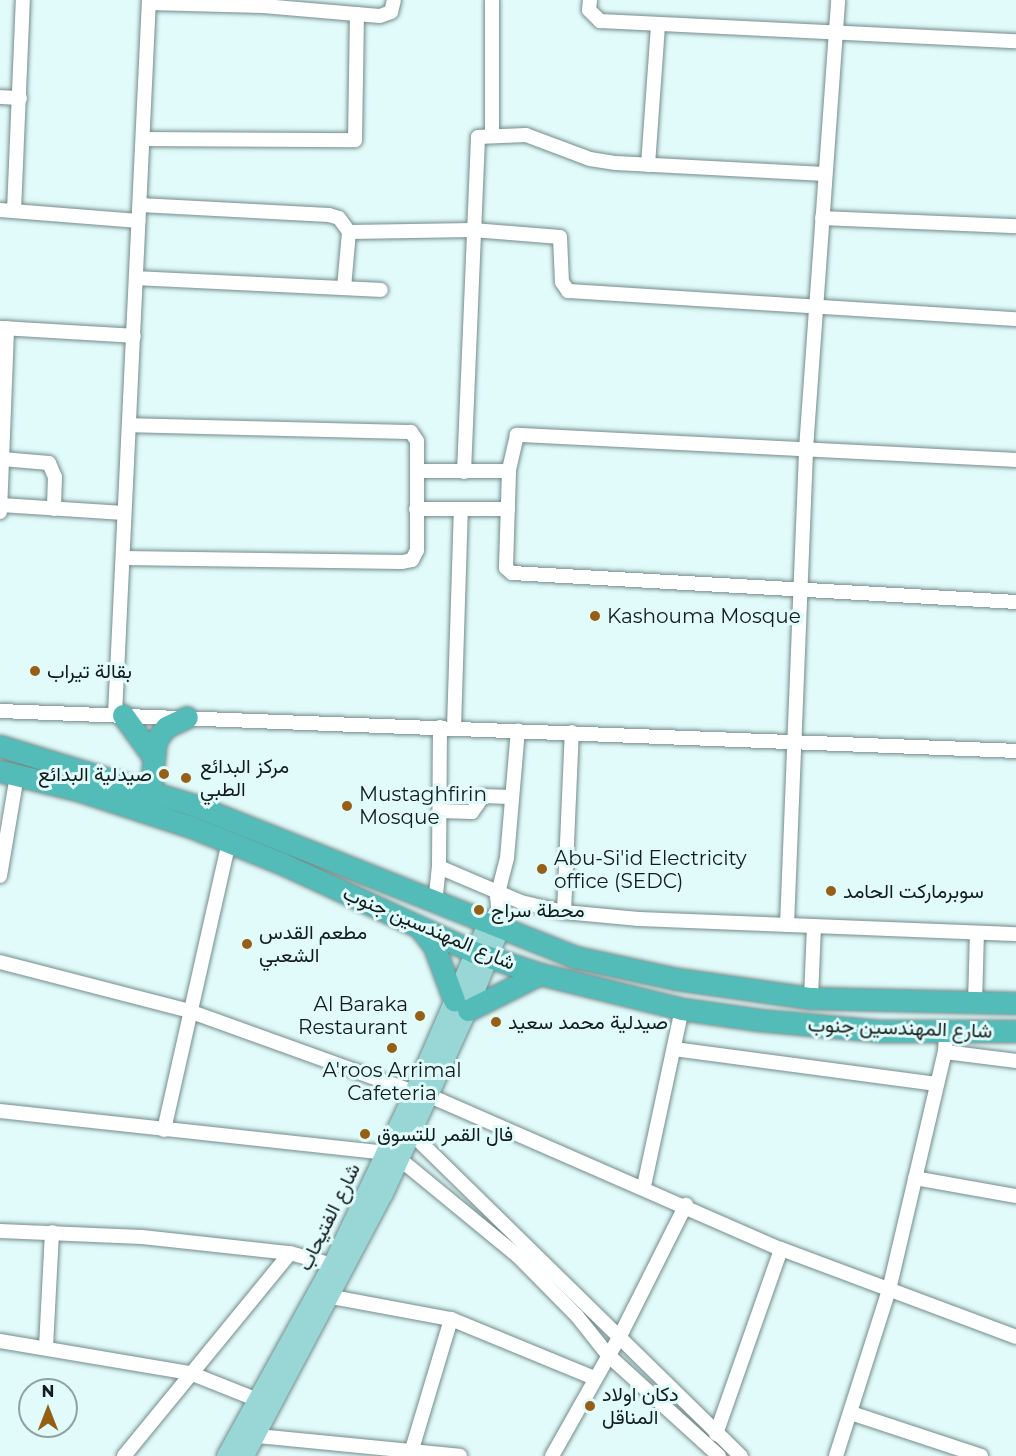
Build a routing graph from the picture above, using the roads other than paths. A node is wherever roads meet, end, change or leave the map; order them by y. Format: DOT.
graph roads {
  1 [pos="23,0"];
  2 [pos="394,0"];
  3 [pos="492,0"];
  4 [pos="590,0"];
  5 [pos="838,0"];
  6 [pos="149,2"];
  7 [pos="357,14"];
  8 [pos="658,24"];
  9 [pos="837,33"];
  10 [pos="1016,41"];
  11 [pos="0,97"];
  12 [pos="20,98"];
  13 [pos="492,133"];
  14 [pos="143,139"];
  15 [pos="648,165"];
  16 [pos="825,174"];
  17 [pos="140,205"];
  18 [pos="7,210"];
  19 [pos="822,218"];
  20 [pos="139,221"];
  21 [pos="1016,226"];
  22 [pos="473,230"];
  23 [pos="349,232"];
  24 [pos="136,278"];
  25 [pos="344,288"];
  26 [pos="381,290"];
  27 [pos="816,307"];
  28 [pos="1016,319"];
  29 [pos="3,328"];
  30 [pos="134,336"];
  31 [pos="129,425"];
  32 [pos="806,449"];
  33 [pos="2,452"];
  34 [pos="1016,460"];
  35 [pos="417,471"];
  36 [pos="509,471"];
  37 [pos="464,472"];
  38 [pos="1,505"];
  39 [pos="416,508"];
  40 [pos="54,509"];
  41 [pos="507,509"];
  42 [pos="461,510"];
  43 [pos="0,512"];
  44 [pos="124,513"];
  45 [pos="123,558"];
  46 [pos="801,589"];
  47 [pos="1016,602"];
  48 [pos="0,711"];
  49 [pos="119,715"];
  50 [pos="187,717"];
  51 [pos="440,728"];
  52 [pos="454,728"];
  53 [pos="518,730"];
  54 [pos="572,732"];
  55 [pos="795,741"];
  56 [pos="0,746"];
  57 [pos="1016,751"];
  58 [pos="152,755"];
  59 [pos="8,773"];
  60 [pos="153,792"];
  61 [pos="510,797"];
  62 [pos="440,812"];
  63 [pos="147,813"];
  64 [pos="229,842"];
  65 [pos="439,867"];
  66 [pos="0,876"];
  67 [pos="498,891"];
  68 [pos="435,904"];
  69 [pos="564,912"];
  70 [pos="494,922"];
  71 [pos="787,925"];
  72 [pos="418,926"];
  73 [pos="814,926"];
  74 [pos="977,933"];
  75 [pos="1016,934"];
  76 [pos="482,955"];
  77 [pos="0,962"];
  78 [pos="540,974"];
  79 [pos="812,998"];
  80 [pos="975,1003"];
  81 [pos="1016,1003"];
  82 [pos="461,1005"];
  83 [pos="682,1009"];
  84 [pos="189,1011"];
  85 [pos="1016,1019"];
  86 [pos="946,1031"];
  87 [pos="1016,1031"];
  88 [pos="674,1049"];
  89 [pos="945,1052"];
  90 [pos="1016,1061"];
  91 [pos="938,1084"];
  92 [pos="422,1094"];
  93 [pos="0,1112"];
  94 [pos="164,1130"];
  95 [pos="413,1135"];
  96 [pos="393,1156"];
  97 [pos="915,1178"];
  98 [pos="644,1186"];
  99 [pos="1016,1196"];
  100 [pos="686,1205"];
  101 [pos="500,1216"];
  102 [pos="0,1231"];
  103 [pos="488,1231"];
  104 [pos="52,1232"];
  105 [pos="781,1249"];
  106 [pos="290,1253"];
  107 [pos="332,1265"];
  108 [pos="889,1290"];
  109 [pos="332,1297"];
  110 [pos="451,1319"];
  111 [pos="620,1336"];
  112 [pos="1016,1337"];
  113 [pos="0,1341"];
  114 [pos="46,1347"];
  115 [pos="608,1355"];
  116 [pos="650,1368"];
  117 [pos="190,1372"];
  118 [pos="594,1377"];
  119 [pos="638,1381"];
  120 [pos="258,1400"];
  121 [pos="851,1413"];
  122 [pos="716,1434"];
  123 [pos="256,1436"];
  124 [pos="410,1453"];
  125 [pos="124,1456"];
  126 [pos="226,1456"];
  127 [pos="245,1456"];
  128 [pos="460,1456"];
  129 [pos="552,1456"];
  130 [pos="719,1456"];
  131 [pos="741,1456"];
  132 [pos="836,1456"];
  133 [pos="981,1456"];
  1 -- 12 [label="street"];
  2 -- 7 [label="street"];
  3 -- 13 [label="street"];
  4 -- 8 [label="street"];
  5 -- 9 [label="street"];
  6 -- 7 [label="street"];
  6 -- 14 [label="street"];
  7 -- 14 [label="street"];
  8 -- 9 [label="street"];
  8 -- 15 [label="street"];
  9 -- 10 [label="street"];
  9 -- 16 [label="street"];
  11 -- 12 [label="street"];
  12 -- 18 [label="street"];
  13 -- 15 [label="street"];
  13 -- 22 [label="street"];
  14 -- 17 [label="street"];
  15 -- 16 [label="street"];
  16 -- 19 [label="street"];
  17 -- 20 [label="street"];
  17 -- 23 [label="street"];
  18 -- 20 [label="street"];
  19 -- 21 [label="street"];
  19 -- 27 [label="street"];
  20 -- 24 [label="street"];
  22 -- 23 [label="street"];
  22 -- 27 [label="street"];
  22 -- 37 [label="street"];
  23 -- 25 [label="street"];
  24 -- 25 [label="street"];
  24 -- 30 [label="street"];
  25 -- 26 [label="street"];
  27 -- 28 [label="street"];
  27 -- 32 [label="street"];
  29 -- 30 [label="street"];
  29 -- 33 [label="street"];
  30 -- 31 [label="street"];
  31 -- 35 [label="street"];
  31 -- 44 [label="street"];
  32 -- 34 [label="street"];
  32 -- 36 [label="street"];
  32 -- 46 [label="street"];
  33 -- 38 [label="street"];
  33 -- 40 [label="street"];
  35 -- 37 [label="street"];
  35 -- 39 [label="street"];
  36 -- 37 [label="street"];
  36 -- 41 [label="street"];
  38 -- 40 [label="street"];
  38 -- 43 [label="street"];
  39 -- 42 [label="street"];
  39 -- 45 [label="street"];
  40 -- 44 [label="street"];
  41 -- 42 [label="street"];
  41 -- 46 [label="street"];
  42 -- 52 [label="street"];
  44 -- 45 [label="street"];
  45 -- 49 [label="street"];
  46 -- 47 [label="street"];
  46 -- 55 [label="street"];
  48 -- 49 [label="street"];
  49 -- 50 [label="street"];
  49 -- 58 [label="highway"];
  50 -- 51 [label="street"];
  50 -- 58 [label="highway"];
  51 -- 52 [label="street"];
  51 -- 62 [label="street"];
  52 -- 53 [label="street"];
  53 -- 54 [label="street"];
  53 -- 61 [label="street"];
  54 -- 55 [label="street"];
  54 -- 69 [label="street"];
  55 -- 57 [label="street"];
  55 -- 71 [label="street"];
  56 -- 60 [label="highway, شارع المهندسين جنوب"];
  58 -- 60 [label="highway"];
  59 -- 63 [label="highway, شارع المهندسين جنوب"];
  59 -- 66 [label="street"];
  60 -- 63 [label="highway"];
  60 -- 68 [label="highway, شارع المهندسين جنوب"];
  61 -- 62 [label="street"];
  61 -- 67 [label="street"];
  62 -- 65 [label="street"];
  63 -- 64 [label="highway, شارع المهندسين جنوب"];
  64 -- 72 [label="highway, شارع المهندسين جنوب"];
  64 -- 84 [label="street"];
  65 -- 67 [label="street"];
  65 -- 68 [label="street"];
  67 -- 69 [label="street"];
  67 -- 70 [label="street"];
  68 -- 70 [label="highway, شارع المهندسين جنوب"];
  69 -- 71 [label="street"];
  70 -- 76 [label="main road, شارع الفتيحاب"];
  70 -- 79 [label="highway, شارع المهندسين جنوب"];
  71 -- 73 [label="street"];
  72 -- 76 [label="highway, شارع المهندسين جنوب"];
  72 -- 82 [label="highway"];
  73 -- 74 [label="street"];
  73 -- 79 [label="street"];
  74 -- 75 [label="street"];
  74 -- 80 [label="street"];
  76 -- 78 [label="highway, شارع المهندسين جنوب"];
  76 -- 82 [label="main road, شارع الفتيحاب"];
  77 -- 84 [label="street"];
  78 -- 82 [label="highway"];
  78 -- 83 [label="highway, شارع المهندسين جنوب"];
  79 -- 80 [label="highway, شارع المهندسين جنوب"];
  80 -- 81 [label="highway, شارع المهندسين جنوب"];
  81 -- 85 [label="highway"];
  82 -- 92 [label="main road, شارع الفتيحاب"];
  83 -- 86 [label="highway, شارع المهندسين جنوب"];
  83 -- 88 [label="street"];
  84 -- 92 [label="street"];
  84 -- 94 [label="street"];
  86 -- 87 [label="highway, شارع المهندسين جنوب"];
  86 -- 89 [label="street"];
  88 -- 91 [label="street"];
  88 -- 98 [label="street"];
  89 -- 90 [label="street"];
  89 -- 91 [label="street"];
  91 -- 97 [label="street"];
  92 -- 95 [label="main road, شارع الفتيحاب"];
  92 -- 96 [label="main road, شارع الفتيحاب"];
  92 -- 98 [label="street"];
  93 -- 94 [label="street"];
  94 -- 96 [label="street"];
  95 -- 96 [label="main road, شارع الفتيحاب"];
  95 -- 101 [label="street"];
  96 -- 103 [label="street"];
  96 -- 107 [label="main road, شارع الفتيحاب"];
  96 -- 109 [label="main road, شارع الفتيحاب"];
  97 -- 99 [label="street"];
  97 -- 108 [label="street"];
  98 -- 100 [label="street"];
  100 -- 105 [label="street"];
  100 -- 111 [label="street"];
  101 -- 103 [label="street"];
  101 -- 111 [label="street"];
  102 -- 104 [label="street"];
  103 -- 115 [label="street"];
  104 -- 106 [label="street"];
  104 -- 114 [label="street"];
  105 -- 108 [label="street"];
  105 -- 122 [label="street"];
  106 -- 107 [label="street"];
  106 -- 117 [label="street"];
  107 -- 120 [label="main road, شارع الفتيحاب"];
  108 -- 112 [label="street"];
  108 -- 121 [label="street"];
  109 -- 110 [label="street"];
  109 -- 123 [label="main road, شارع الفتيحاب"];
  110 -- 118 [label="street"];
  110 -- 124 [label="street"];
  111 -- 115 [label="street"];
  111 -- 116 [label="street"];
  113 -- 114 [label="street"];
  114 -- 117 [label="street"];
  115 -- 118 [label="street"];
  115 -- 119 [label="street"];
  116 -- 119 [label="street"];
  116 -- 122 [label="street"];
  117 -- 120 [label="street"];
  117 -- 125 [label="street"];
  118 -- 129 [label="street"];
  119 -- 130 [label="street"];
  120 -- 126 [label="main road, شارع الفتيحاب"];
  121 -- 132 [label="street"];
  121 -- 133 [label="street"];
  122 -- 131 [label="street"];
  123 -- 124 [label="street"];
  123 -- 127 [label="main road, شارع الفتيحاب"];
  124 -- 128 [label="street"];
}
